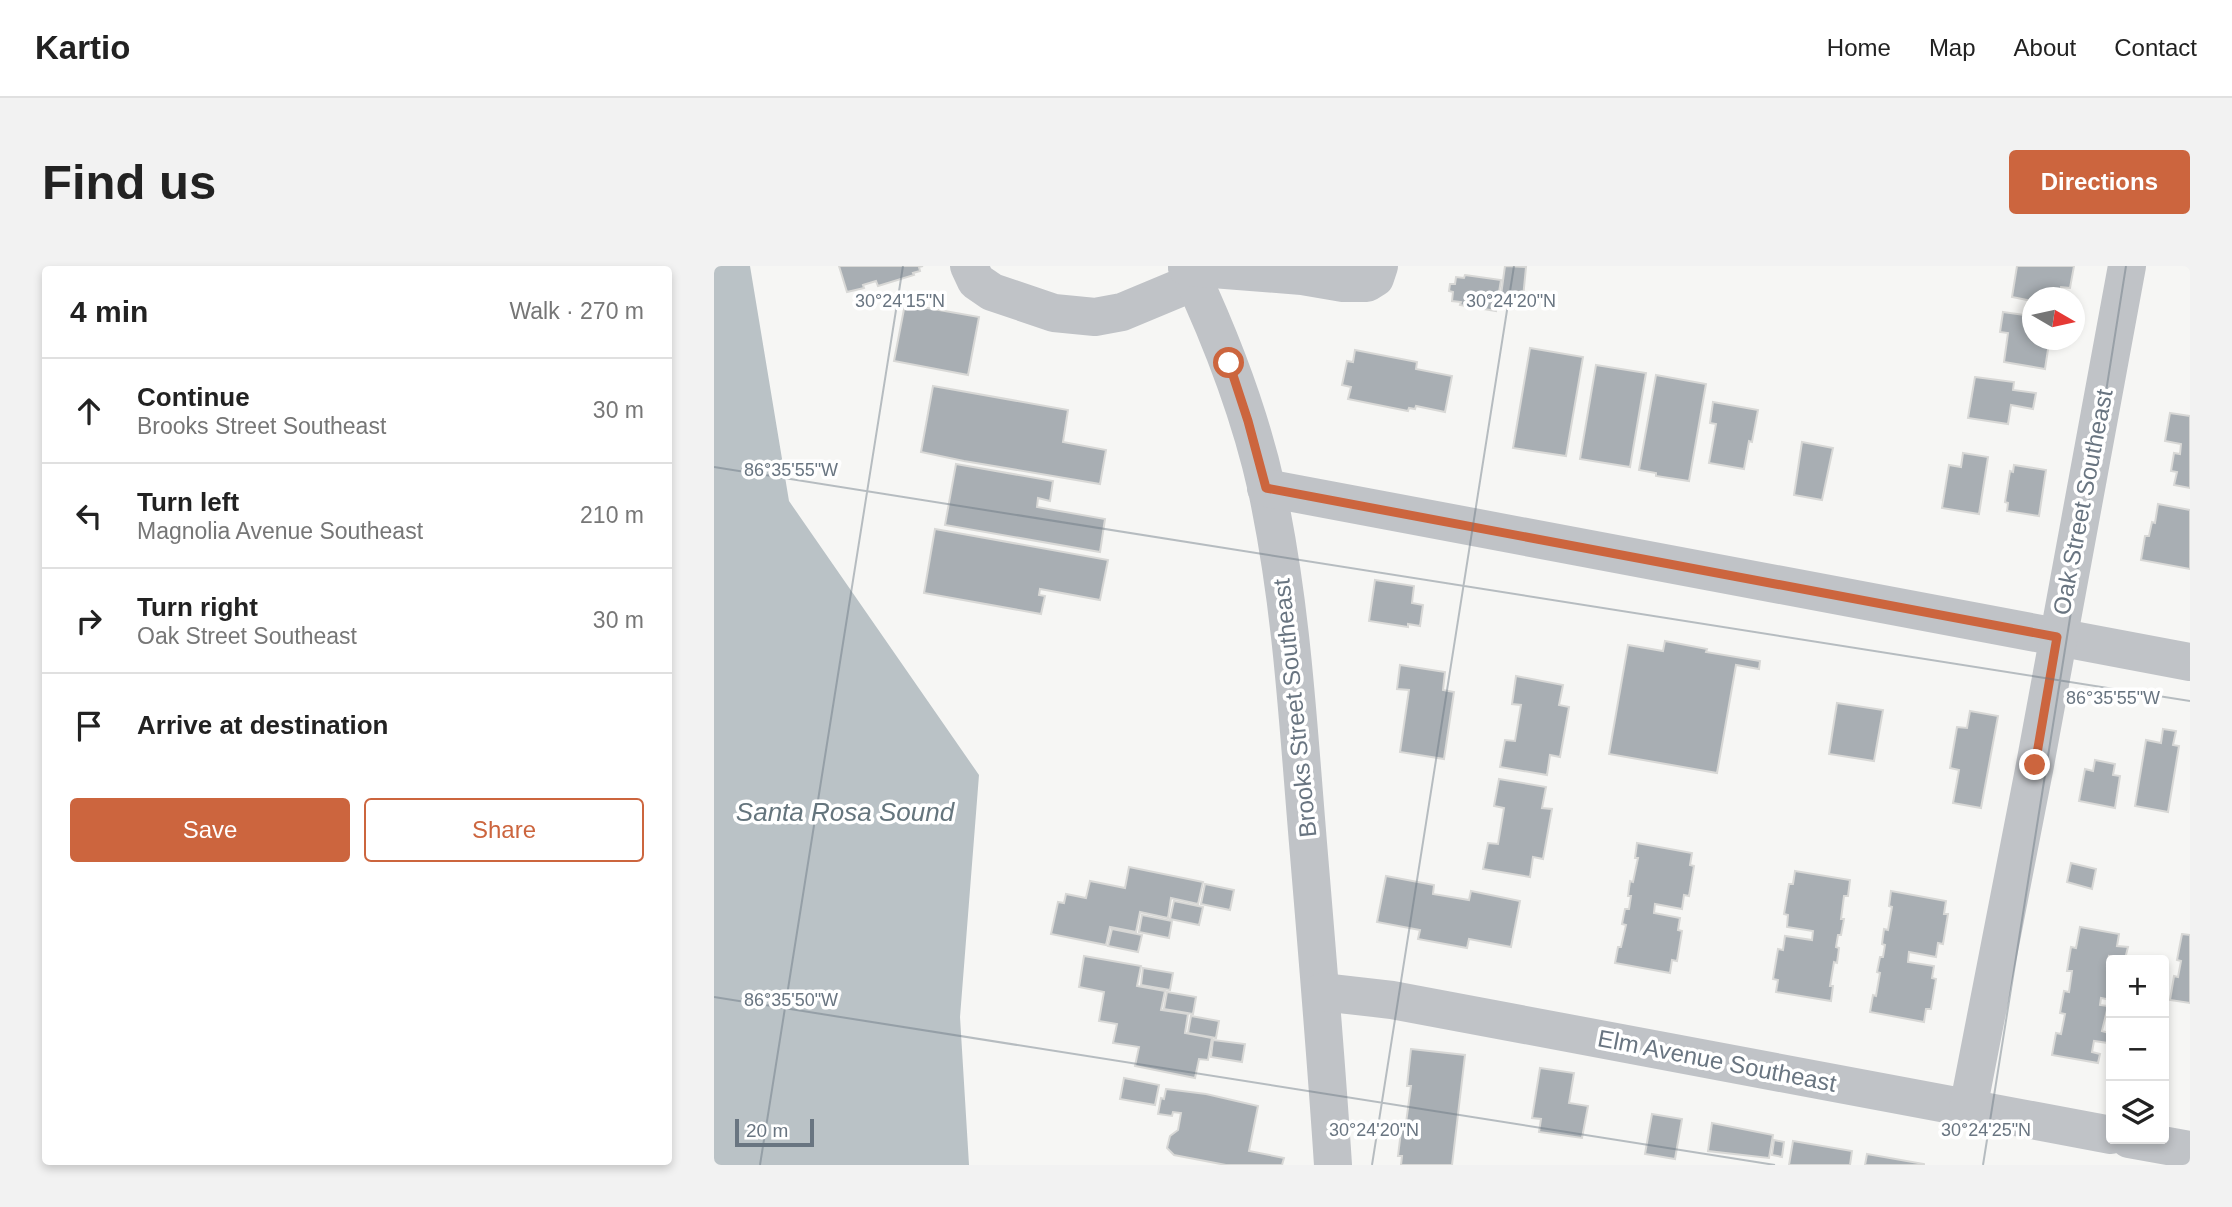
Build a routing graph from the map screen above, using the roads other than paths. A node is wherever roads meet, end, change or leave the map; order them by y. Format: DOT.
graph roads {
  1 [pos="969,266"];
  2 [pos="1379,266"];
  3 [pos="2127,266"];
  4 [pos="1190,271"];
  5 [pos="1266,488"];
  6 [pos="2057,637"];
  7 [pos="2190,662"];
  8 [pos="1322,992"];
  9 [pos="1968,1109"];
  10 [pos="2106,1134"];
  11 [pos="2157,1144"];
  12 [pos="2190,1150"];
  13 [pos="1333,1165"];
  1 -- 4 [label="street"];
  2 -- 4 [label="street"];
  3 -- 6 [label="street, Oak Street Southeast"];
  4 -- 5 [label="street, Brooks Street Southeast"];
  5 -- 6 [label="street"];
  5 -- 8 [label="street, Brooks Street Southeast"];
  6 -- 7 [label="street"];
  6 -- 9 [label="street, Oak Street Southeast"];
  8 -- 9 [label="street, Elm Avenue Southeast"];
  8 -- 13 [label="street, Brooks Street Southeast"];
  9 -- 10 [label="street, Elm Avenue Southeast"];
  11 -- 12 [label="street"];
}
